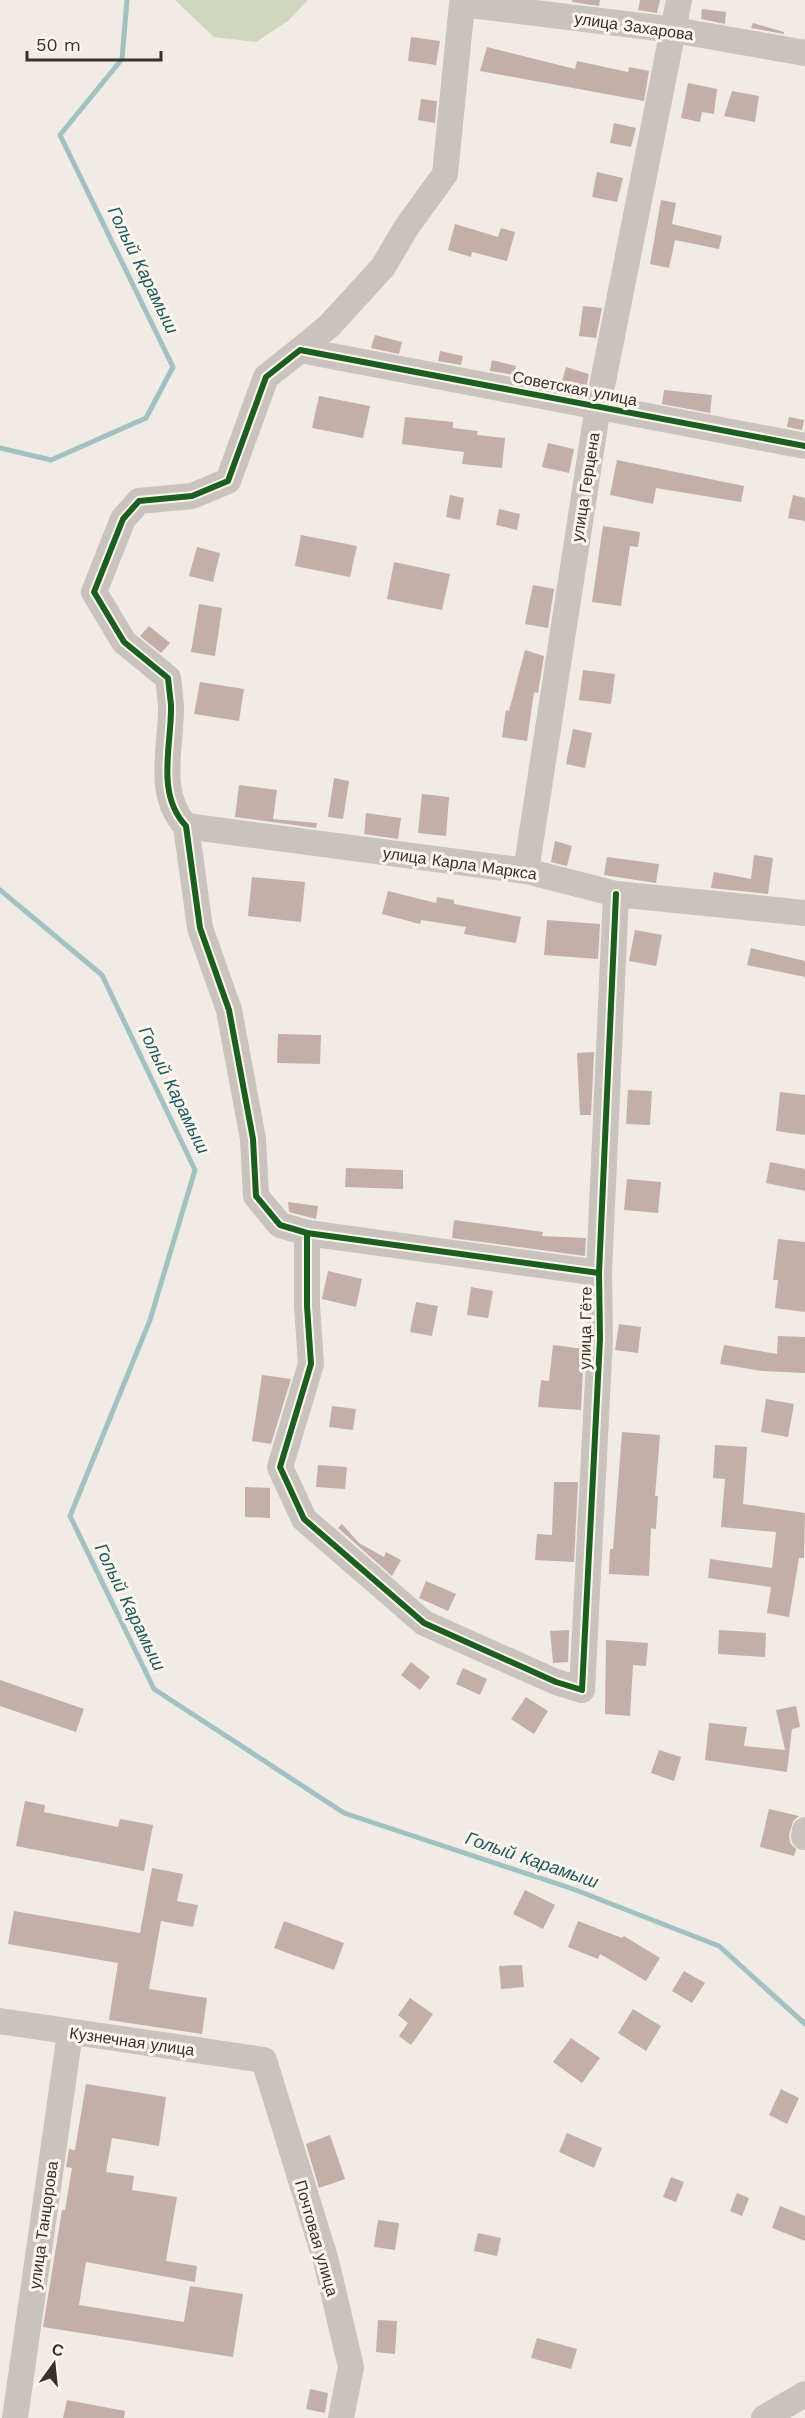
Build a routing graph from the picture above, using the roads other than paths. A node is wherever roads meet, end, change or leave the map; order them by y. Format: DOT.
graph roads {
  1 [pos="679,0"];
  2 [pos="674,30"];
  3 [pos="805,53"];
  4 [pos="300,350"];
  5 [pos="598,406"];
  6 [pos="805,446"];
  7 [pos="186,826"];
  8 [pos="526,871"];
  9 [pos="616,894"];
  10 [pos="805,913"];
  11 [pos="307,1233"];
  12 [pos="599,1274"];
  13 [pos="0,2021"];
  14 [pos="70,2033"];
  15 [pos="264,2060"];
  16 [pos="805,2394"];
  17 [pos="15,2418"];
  18 [pos="341,2418"];
  19 [pos="764,2418"];
  1 -- 2 [label="street, улица Герцена"];
  2 -- 3 [label="street, улица Захарова"];
  2 -- 4 [label="street, улица Захарова"];
  2 -- 5 [label="street, улица Герцена"];
  4 -- 5 [label="street, Советская улица"];
  4 -- 7 [label="street"];
  5 -- 6 [label="street, Советская улица"];
  5 -- 8 [label="street, улица Герцена"];
  7 -- 8 [label="street, улица Карла Маркса"];
  7 -- 11 [label="street"];
  8 -- 9 [label="street, улица Карла Маркса"];
  9 -- 10 [label="street, улица Карла Маркса"];
  9 -- 12 [label="street, улица Гёте"];
  11 -- 12 [label="street"];
  11 -- 12 [label="street, улица Гёте"];
  13 -- 14 [label="street, Кузнечная улица"];
  14 -- 15 [label="street, Кузнечная улица"];
  14 -- 17 [label="street, улица Танцорова"];
  15 -- 18 [label="street, Почтовая улица"];
  16 -- 19 [label="street"];
}
